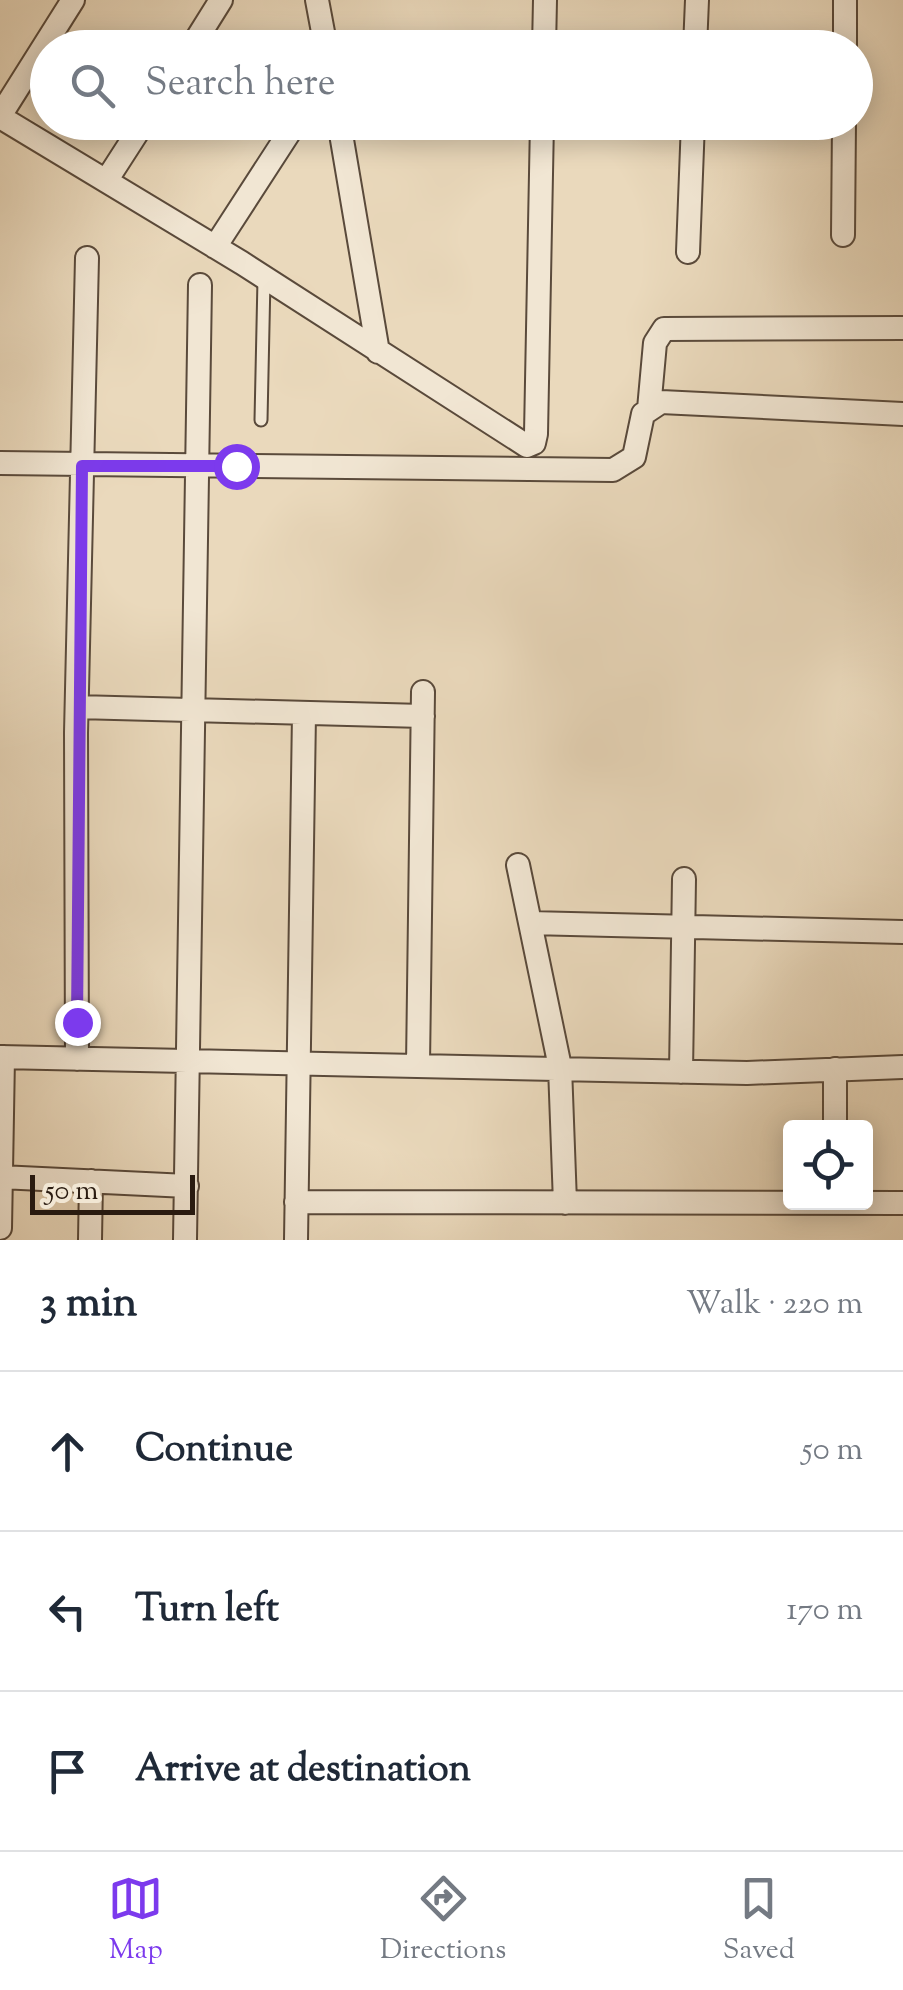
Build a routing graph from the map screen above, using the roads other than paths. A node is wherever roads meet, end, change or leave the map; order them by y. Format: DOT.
graph roads {
  1 [pos="72,0"];
  2 [pos="220,0"];
  3 [pos="317,0"];
  4 [pos="545,0"];
  5 [pos="697,0"];
  6 [pos="846,0"];
  7 [pos="53,30"];
  8 [pos="202,30"];
  9 [pos="323,30"];
  10 [pos="544,30"];
  11 [pos="696,30"];
  12 [pos="845,30"];
  13 [pos="30,68"];
  14 [pos="0,116"];
  15 [pos="30,134"];
  16 [pos="39,140"];
  17 [pos="132,140"];
  18 [pos="284,140"];
  19 [pos="342,140"];
  20 [pos="542,140"];
  21 [pos="692,140"];
  22 [pos="844,140"];
  23 [pos="106,181"];
  24 [pos="843,235"];
  25 [pos="215,247"];
  26 [pos="688,252"];
  27 [pos="87,258"];
  28 [pos="264,277"];
  29 [pos="200,285"];
  30 [pos="903,328"];
  31 [pos="378,352"];
  32 [pos="648,409"];
  33 [pos="903,414"];
  34 [pos="261,420"];
  35 [pos="0,463"];
  36 [pos="82,466"];
  37 [pos="200,466"];
  38 [pos="422,692"];
  39 [pos="77,707"];
  40 [pos="194,711"];
  41 [pos="304,714"];
  42 [pos="423,716"];
  43 [pos="518,866"];
  44 [pos="684,878"];
  45 [pos="530,923"];
  46 [pos="685,926"];
  47 [pos="903,932"];
  48 [pos="2,1057"];
  49 [pos="77,1058"];
  50 [pos="188,1058"];
  51 [pos="300,1064"];
  52 [pos="418,1065"];
  53 [pos="560,1067"];
  54 [pos="903,1068"];
  55 [pos="835,1069"];
  56 [pos="681,1072"];
  57 [pos="835,1120"];
  58 [pos="1,1177"];
  59 [pos="91,1181"];
  60 [pos="187,1186"];
  61 [pos="296,1202"];
  62 [pos="565,1203"];
  63 [pos="783,1203"];
  64 [pos="873,1204"];
  65 [pos="903,1204"];
  66 [pos="0,1228"];
  67 [pos="90,1240"];
  68 [pos="185,1240"];
  69 [pos="296,1240"];
  1 -- 7 [label="street"];
  2 -- 8 [label="street"];
  3 -- 9 [label="street"];
  4 -- 10 [label="street"];
  5 -- 11 [label="street"];
  6 -- 12 [label="street"];
  13 -- 14 [label="street"];
  14 -- 15 [label="street"];
  16 -- 23 [label="street"];
  17 -- 23 [label="street"];
  18 -- 25 [label="street"];
  19 -- 31 [label="street"];
  20 -- 31 [label="street"];
  21 -- 26 [label="street"];
  22 -- 24 [label="street"];
  23 -- 25 [label="street"];
  25 -- 28 [label="street"];
  27 -- 36 [label="street"];
  28 -- 31 [label="street"];
  28 -- 34 [label="lane"];
  29 -- 37 [label="street"];
  30 -- 32 [label="street"];
  32 -- 33 [label="street"];
  32 -- 37 [label="street"];
  35 -- 36 [label="street"];
  36 -- 37 [label="street"];
  36 -- 39 [label="street"];
  37 -- 40 [label="street"];
  38 -- 42 [label="street"];
  39 -- 40 [label="street"];
  39 -- 49 [label="street"];
  40 -- 41 [label="street"];
  40 -- 50 [label="street"];
  41 -- 42 [label="street"];
  41 -- 51 [label="street"];
  42 -- 52 [label="street"];
  43 -- 45 [label="street"];
  44 -- 46 [label="street"];
  45 -- 46 [label="street"];
  45 -- 53 [label="street"];
  46 -- 47 [label="street"];
  46 -- 56 [label="street"];
  48 -- 49 [label="street"];
  48 -- 58 [label="street"];
  49 -- 50 [label="street"];
  50 -- 51 [label="street"];
  50 -- 60 [label="street"];
  51 -- 52 [label="street"];
  51 -- 61 [label="street"];
  52 -- 53 [label="street"];
  53 -- 56 [label="street"];
  53 -- 62 [label="street"];
  54 -- 55 [label="street"];
  55 -- 56 [label="street"];
  55 -- 57 [label="street"];
  58 -- 59 [label="street"];
  58 -- 66 [label="street"];
  59 -- 60 [label="street"];
  59 -- 67 [label="street"];
  60 -- 68 [label="street"];
  61 -- 62 [label="street"];
  61 -- 69 [label="street"];
  62 -- 63 [label="street"];
  64 -- 65 [label="street"];
}
